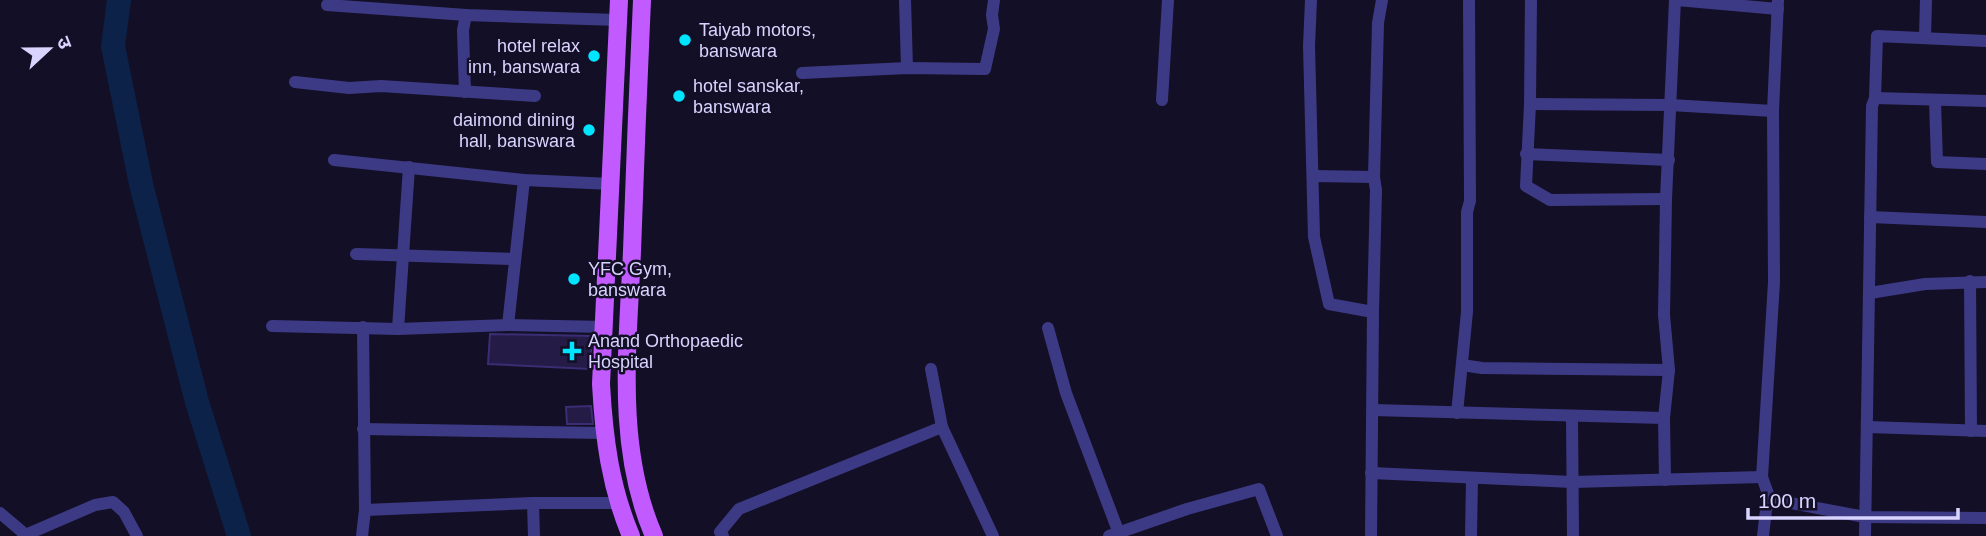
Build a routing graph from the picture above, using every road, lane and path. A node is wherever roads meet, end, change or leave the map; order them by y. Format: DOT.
graph roads {
  1 [pos="619,0"];
  2 [pos="642,0"];
  3 [pos="905,0"];
  4 [pos="994,0"];
  5 [pos="1168,0"];
  6 [pos="1311,0"];
  7 [pos="1382,0"];
  8 [pos="1469,0"];
  9 [pos="1531,0"];
  10 [pos="1676,0"];
  11 [pos="1926,0"];
  12 [pos="1778,4"];
  13 [pos="327,5"];
  14 [pos="466,15"];
  15 [pos="618,20"];
  16 [pos="1925,36"];
  17 [pos="1986,41"];
  18 [pos="907,68"];
  19 [pos="802,74"];
  20 [pos="295,82"];
  21 [pos="465,92"];
  22 [pos="535,96"];
  23 [pos="1875,98"];
  24 [pos="1162,100"];
  25 [pos="1935,101"];
  26 [pos="1986,101"];
  27 [pos="1530,104"];
  28 [pos="1670,105"];
  29 [pos="1773,111"];
  30 [pos="1527,154"];
  31 [pos="1669,159"];
  32 [pos="334,160"];
  33 [pos="1986,164"];
  34 [pos="410,167"];
  35 [pos="1313,176"];
  36 [pos="1374,177"];
  37 [pos="524,180"];
  38 [pos="611,184"];
  39 [pos="1666,199"];
  40 [pos="1870,217"];
  41 [pos="1986,222"];
  42 [pos="356,254"];
  43 [pos="403,255"];
  44 [pos="514,259"];
  45 [pos="1970,281"];
  46 [pos="1986,282"];
  47 [pos="1870,293"];
  48 [pos="1373,312"];
  49 [pos="272,326"];
  50 [pos="508,326"];
  51 [pos="363,327"];
  52 [pos="605,327"];
  53 [pos="1048,328"];
  54 [pos="398,329"];
  55 [pos="1462,365"];
  56 [pos="931,369"];
  57 [pos="1669,370"];
  58 [pos="1373,410"];
  59 [pos="1457,413"];
  60 [pos="1572,417"];
  61 [pos="1664,418"];
  62 [pos="942,427"];
  63 [pos="1868,427"];
  64 [pos="363,429"];
  65 [pos="1971,431"];
  66 [pos="1986,431"];
  67 [pos="604,433"];
  68 [pos="1371,473"];
  69 [pos="1762,477"];
  70 [pos="1472,478"];
  71 [pos="1665,480"];
  72 [pos="1572,482"];
  73 [pos="1770,499"];
  74 [pos="533,503"];
  75 [pos="617,503"];
  76 [pos="365,510"];
  77 [pos="0,513"];
  78 [pos="1865,517"];
  79 [pos="1986,518"];
  80 [pos="1116,535"];
  81 [pos="24,536"];
  82 [pos="136,536"];
  83 [pos="362,536"];
  84 [pos="534,536"];
  85 [pos="631,536"];
  86 [pos="654,536"];
  87 [pos="723,536"];
  88 [pos="993,536"];
  89 [pos="1278,536"];
  90 [pos="1371,536"];
  91 [pos="1471,536"];
  92 [pos="1573,536"];
  93 [pos="1763,536"];
  94 [pos="1865,536"];
  1 -- 15 [label="main road"];
  2 -- 86 [label="main road"];
  3 -- 18 [label="street"];
  4 -- 18 [label="street"];
  5 -- 24 [label="street"];
  6 -- 35 [label="street"];
  7 -- 36 [label="street"];
  8 -- 55 [label="street"];
  9 -- 27 [label="street"];
  10 -- 12 [label="street"];
  10 -- 28 [label="street"];
  11 -- 16 [label="street"];
  12 -- 29 [label="street"];
  13 -- 14 [label="street"];
  14 -- 15 [label="street"];
  14 -- 21 [label="street"];
  15 -- 38 [label="main road"];
  16 -- 17 [label="street"];
  16 -- 23 [label="street"];
  18 -- 19 [label="street"];
  20 -- 21 [label="street"];
  21 -- 22 [label="street"];
  23 -- 25 [label="street"];
  23 -- 40 [label="street"];
  25 -- 26 [label="street"];
  25 -- 33 [label="street"];
  27 -- 28 [label="street"];
  27 -- 30 [label="street"];
  28 -- 29 [label="street"];
  28 -- 31 [label="street"];
  29 -- 69 [label="street"];
  30 -- 31 [label="street"];
  30 -- 39 [label="street"];
  31 -- 39 [label="street"];
  32 -- 34 [label="street"];
  34 -- 37 [label="street"];
  34 -- 43 [label="street"];
  35 -- 36 [label="street"];
  35 -- 48 [label="street"];
  36 -- 48 [label="street"];
  37 -- 38 [label="street"];
  37 -- 44 [label="street"];
  38 -- 52 [label="main road"];
  39 -- 57 [label="street"];
  40 -- 41 [label="street"];
  40 -- 47 [label="street"];
  42 -- 43 [label="street"];
  43 -- 44 [label="street"];
  43 -- 54 [label="street"];
  44 -- 50 [label="street"];
  45 -- 46 [label="street"];
  45 -- 47 [label="street"];
  45 -- 65 [label="street"];
  47 -- 63 [label="street"];
  48 -- 58 [label="street"];
  49 -- 51 [label="street"];
  50 -- 52 [label="street"];
  50 -- 54 [label="street"];
  51 -- 54 [label="street"];
  51 -- 64 [label="street"];
  52 -- 67 [label="main road"];
  53 -- 80 [label="street"];
  55 -- 57 [label="street"];
  55 -- 59 [label="street"];
  56 -- 62 [label="street"];
  57 -- 61 [label="street"];
  58 -- 59 [label="street"];
  58 -- 68 [label="street"];
  59 -- 60 [label="street"];
  60 -- 61 [label="street"];
  60 -- 72 [label="street"];
  61 -- 71 [label="street"];
  62 -- 87 [label="street"];
  62 -- 88 [label="street"];
  63 -- 65 [label="street"];
  63 -- 78 [label="street"];
  64 -- 67 [label="street"];
  64 -- 76 [label="street"];
  65 -- 66 [label="street"];
  67 -- 75 [label="main road"];
  68 -- 70 [label="street"];
  68 -- 90 [label="street"];
  69 -- 71 [label="street"];
  69 -- 73 [label="street"];
  70 -- 72 [label="street"];
  70 -- 91 [label="street"];
  71 -- 72 [label="street"];
  72 -- 92 [label="street"];
  73 -- 78 [label="street"];
  73 -- 93 [label="street"];
  74 -- 75 [label="street"];
  74 -- 76 [label="street"];
  74 -- 84 [label="street"];
  75 -- 85 [label="main road"];
  76 -- 83 [label="street"];
  77 -- 81 [label="street"];
  78 -- 79 [label="street"];
  78 -- 94 [label="street"];
  80 -- 89 [label="street"];
  81 -- 82 [label="street"];
}
